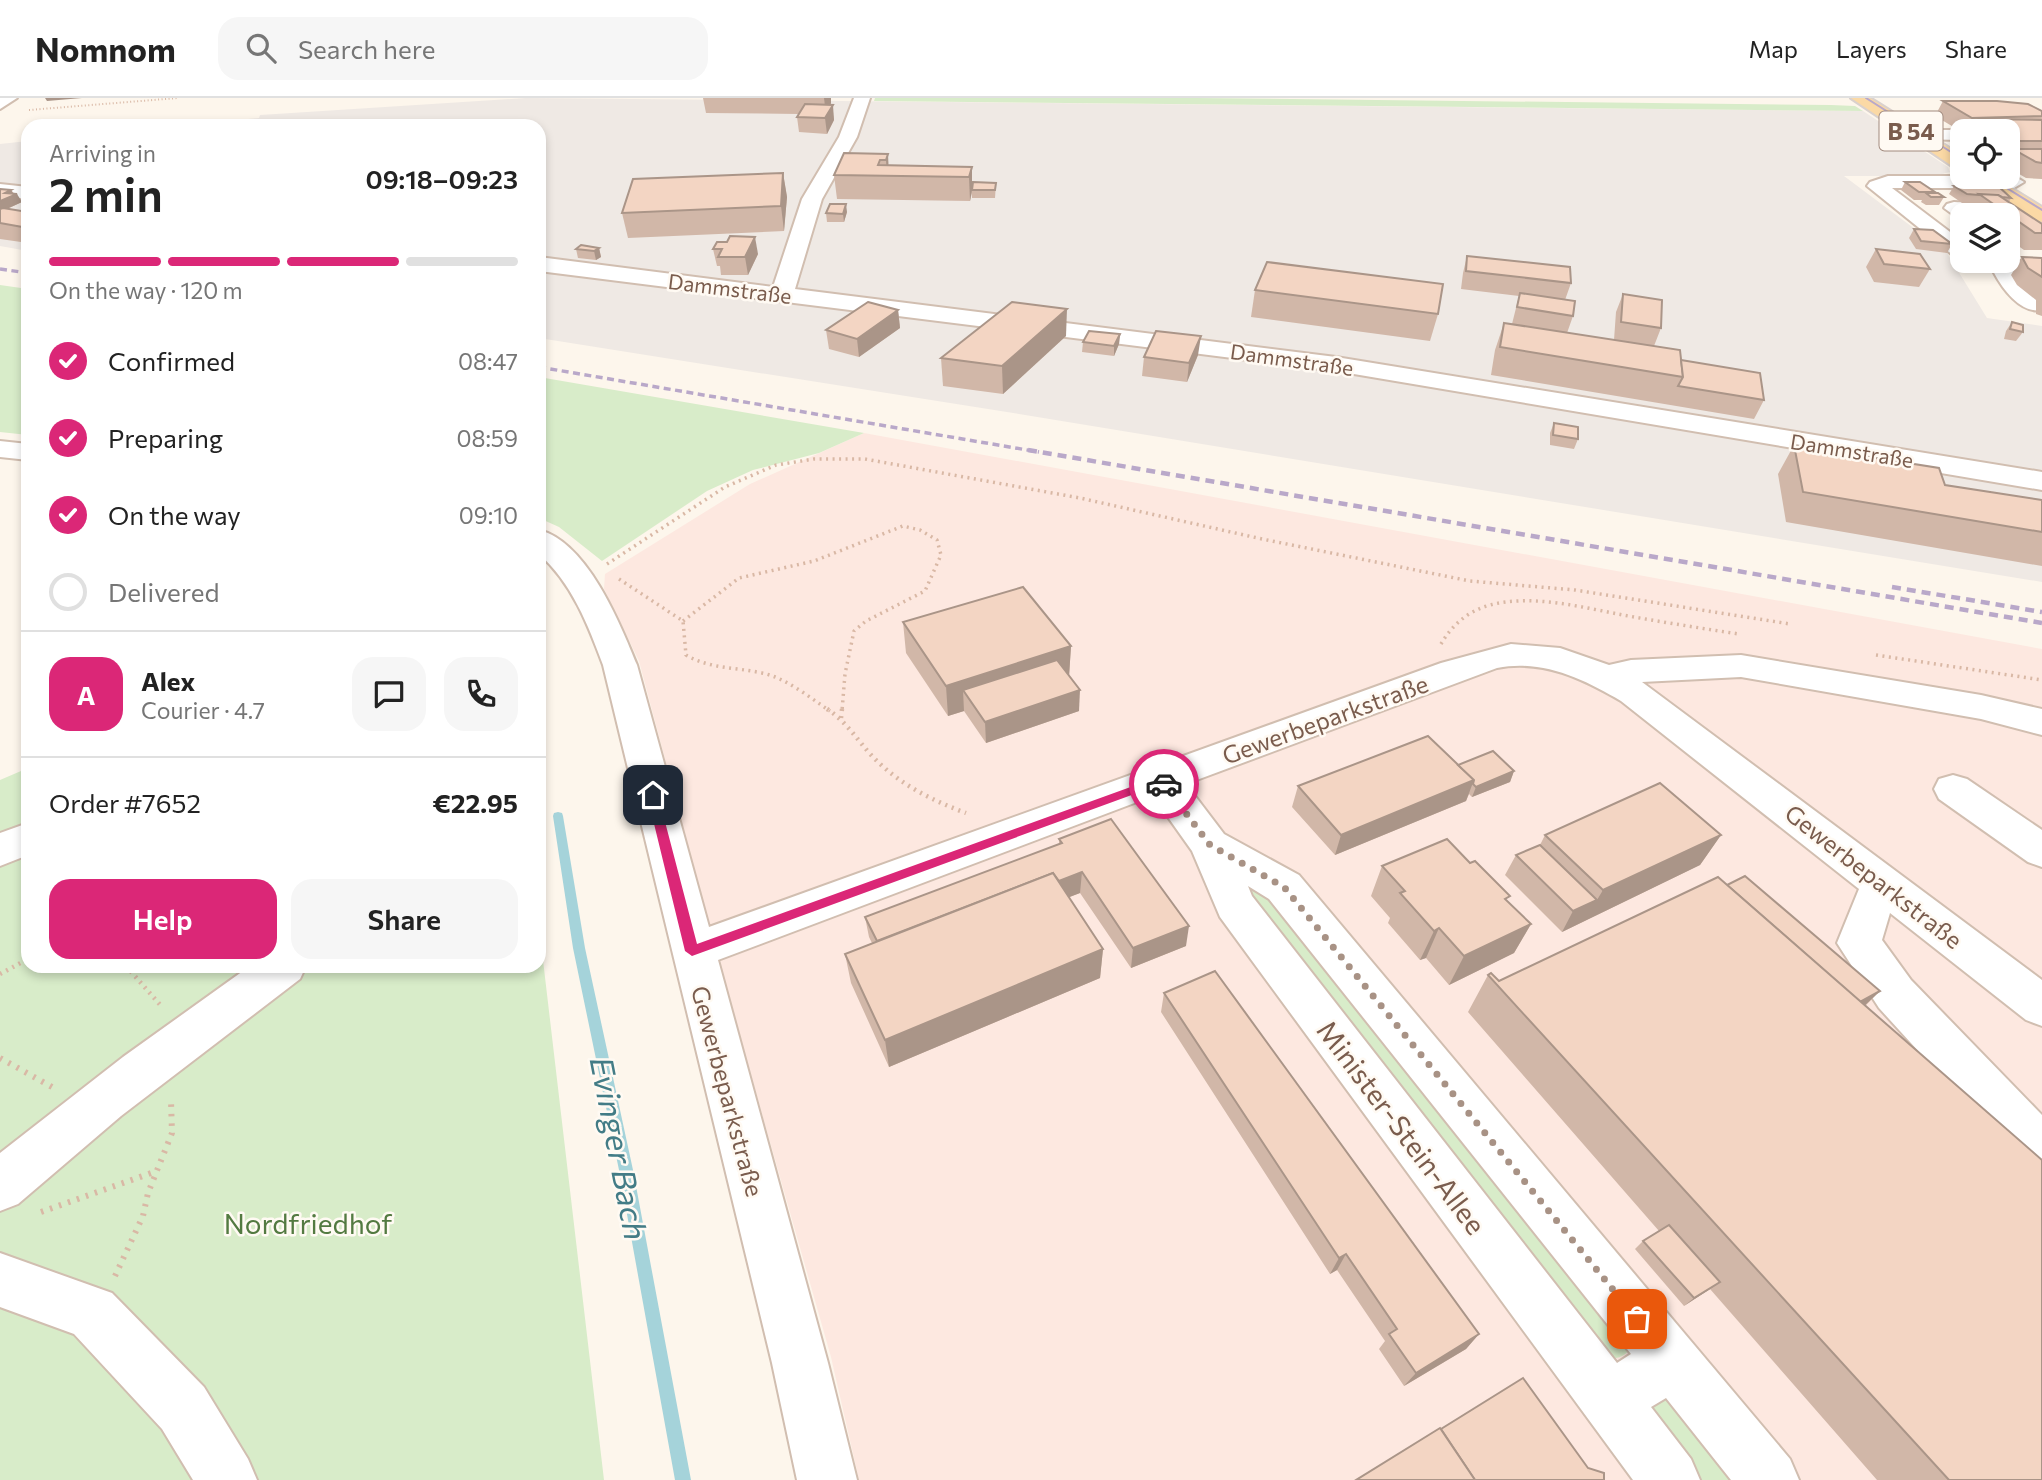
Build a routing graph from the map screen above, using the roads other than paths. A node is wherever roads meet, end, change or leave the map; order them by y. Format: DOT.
graph roads {
  1 [pos="9,98"];
  2 [pos="1859,98"];
  3 [pos="1882,98"];
  4 [pos="862,99"];
  5 [pos="0,104"];
  6 [pos="1917,135"];
  7 [pos="1940,135"];
  8 [pos="1950,135"];
  9 [pos="1950,141"];
  10 [pos="1950,156"];
  11 [pos="1950,182"];
  12 [pos="2017,189"];
  13 [pos="0,190"];
  14 [pos="21,192"];
  15 [pos="2042,216"];
  16 [pos="1950,242"];
  17 [pos="2020,251"];
  18 [pos="2042,260"];
  19 [pos="546,265"];
  20 [pos="2042,266"];
  21 [pos="782,294"];
  22 [pos="2036,304"];
  23 [pos="2042,481"];
  24 [pos="546,545"];
  25 [pos="1608,677"];
  26 [pos="2042,722"];
  27 [pos="1161,780"];
  28 [pos="1953,789"];
  29 [pos="21,841"];
  30 [pos="1210,845"];
  31 [pos="0,849"];
  32 [pos="2042,851"];
  33 [pos="1892,890"];
  34 [pos="692,951"];
  35 [pos="274,973"];
  36 [pos="2042,1006"];
  37 [pos="2042,1150"];
  38 [pos="18,1200"];
  39 [pos="0,1280"];
  40 [pos="1672,1362"];
  41 [pos="1609,1400"];
  42 [pos="227,1480"];
  43 [pos="827,1480"];
  44 [pos="1670,1480"];
  45 [pos="1769,1480"];
  1 -- 5 [label="street"];
  2 -- 6 [label="main road, B 54"];
  3 -- 7 [label="main road, B 54"];
  4 -- 21 [label="street"];
  6 -- 7 [label="street"];
  6 -- 10 [label="main road, B 54"];
  7 -- 8 [label="street"];
  7 -- 9 [label="main road, B 54"];
  11 -- 16 [label="street"];
  12 -- 15 [label="main road"];
  13 -- 14 [label="street"];
  17 -- 18 [label="street"];
  19 -- 21 [label="street, Dammstraße"];
  20 -- 22 [label="street"];
  21 -- 23 [label="street, Dammstraße"];
  24 -- 34 [label="street"];
  25 -- 26 [label="street"];
  25 -- 27 [label="street, Gewerbeparkstraße"];
  25 -- 33 [label="street, Gewerbeparkstraße"];
  27 -- 30 [label="street, Minister-Stein-Allee"];
  27 -- 34 [label="street, Gewerbeparkstraße"];
  28 -- 32 [label="street"];
  29 -- 31 [label="street"];
  30 -- 40 [label="street, Minister-Stein-Allee"];
  30 -- 41 [label="street, Minister-Stein-Allee"];
  33 -- 36 [label="street, Gewerbeparkstraße"];
  33 -- 37 [label="street"];
  34 -- 43 [label="street, Gewerbeparkstraße"];
  35 -- 38 [label="street"];
  39 -- 42 [label="street"];
  40 -- 41 [label="street"];
  40 -- 45 [label="street, Minister-Stein-Allee"];
  41 -- 44 [label="street, Minister-Stein-Allee"];
}
